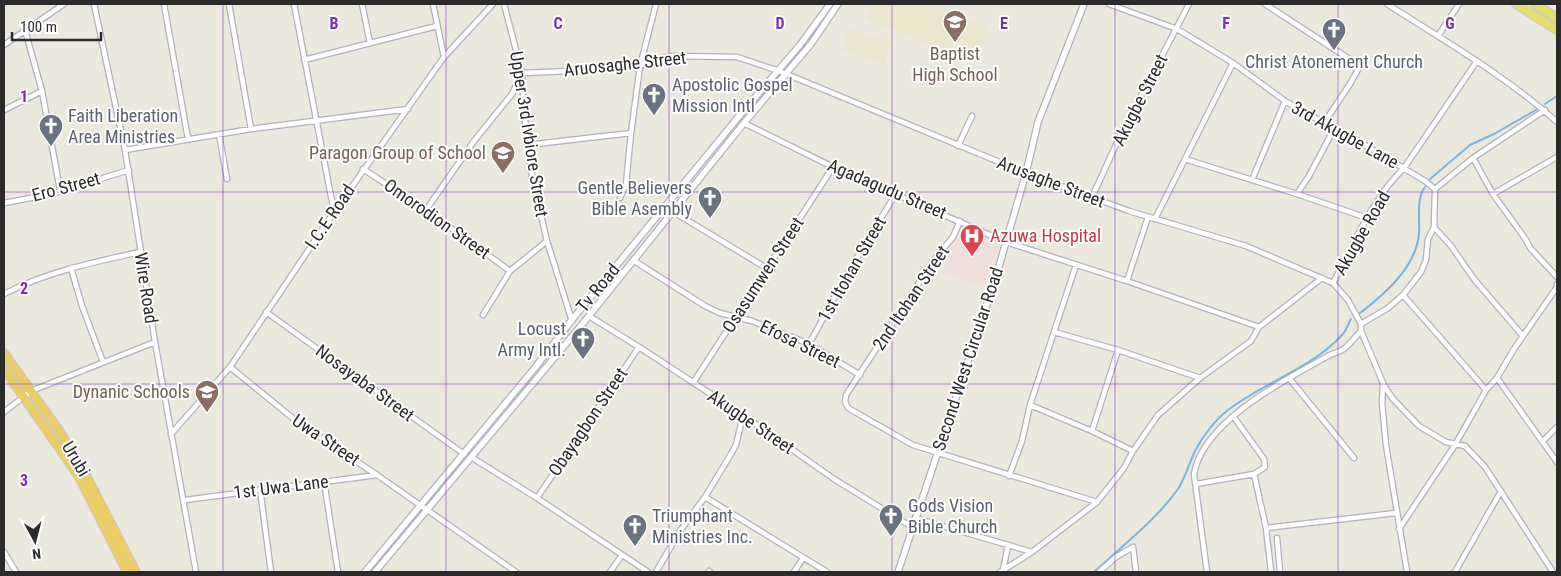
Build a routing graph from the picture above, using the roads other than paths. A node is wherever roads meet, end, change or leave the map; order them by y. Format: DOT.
graph roads {
  1 [pos="64,4"];
  2 [pos="94,4"];
  3 [pos="164,4"];
  4 [pos="229,4"];
  5 [pos="294,4"];
  6 [pos="362,4"];
  7 [pos="433,4"];
  8 [pos="493,4"];
  9 [pos="504,4"];
  10 [pos="656,4"];
  11 [pos="830,4"];
  12 [pos="838,4"];
  13 [pos="1084,4"];
  14 [pos="1109,4"];
  15 [pos="1189,4"];
  16 [pos="1265,4"];
  17 [pos="1387,4"];
  18 [pos="1459,4"];
  19 [pos="1516,4"];
  20 [pos="1535,4"];
  21 [pos="1557,18"];
  22 [pos="437,26"];
  23 [pos="1177,29"];
  24 [pos="25,30"];
  25 [pos="1557,30"];
  26 [pos="1438,36"];
  27 [pos="370,43"];
  28 [pos="4,45"];
  29 [pos="444,57"];
  30 [pos="304,60"];
  31 [pos="1477,61"];
  32 [pos="1233,62"];
  33 [pos="640,66"];
  34 [pos="779,70"];
  35 [pos="522,73"];
  36 [pos="785,73"];
  37 [pos="42,91"];
  38 [pos="1285,101"];
  39 [pos="408,108"];
  40 [pos="4,110"];
  41 [pos="1545,110"];
  42 [pos="972,116"];
  43 [pos="316,121"];
  44 [pos="1557,122"];
  45 [pos="744,123"];
  46 [pos="1324,123"];
  47 [pos="1335,128"];
  48 [pos="251,129"];
  49 [pos="631,133"];
  50 [pos="219,134"];
  51 [pos="188,138"];
  52 [pos="527,145"];
  53 [pos="958,146"];
  54 [pos="125,150"];
  55 [pos="1557,157"];
  56 [pos="1473,158"];
  57 [pos="1185,159"];
  58 [pos="833,167"];
  59 [pos="1404,168"];
  60 [pos="364,169"];
  61 [pos="129,170"];
  62 [pos="1026,173"];
  63 [pos="227,179"];
  64 [pos="1252,180"];
  65 [pos="1435,189"];
  66 [pos="60,190"];
  67 [pos="895,194"];
  68 [pos="1297,194"];
  69 [pos="1493,194"];
  70 [pos="1092,197"];
  71 [pos="620,198"];
  72 [pos="4,202"];
  73 [pos="426,210"];
  74 [pos="672,211"];
  75 [pos="334,212"];
  76 [pos="1148,217"];
  77 [pos="1367,218"];
  78 [pos="1156,219"];
  79 [pos="960,221"];
  80 [pos="1434,227"];
  81 [pos="547,241"];
  82 [pos="1006,242"];
  83 [pos="140,252"];
  84 [pos="633,260"];
  85 [pos="1076,265"];
  86 [pos="72,268"];
  87 [pos="768,269"];
  88 [pos="510,271"];
  89 [pos="1557,277"];
  90 [pos="1322,278"];
  91 [pos="1127,281"];
  92 [pos="1333,283"];
  93 [pos="1557,286"];
  94 [pos="4,294"];
  95 [pos="1403,295"];
  96 [pos="266,312"];
  97 [pos="483,314"];
  98 [pos="589,316"];
  99 [pos="736,316"];
  100 [pos="572,321"];
  101 [pos="1361,324"];
  102 [pos="1259,327"];
  103 [pos="1361,331"];
  104 [pos="1054,332"];
  105 [pos="1522,336"];
  106 [pos="155,342"];
  107 [pos="809,344"];
  108 [pos="639,347"];
  109 [pos="549,349"];
  110 [pos="1118,350"];
  111 [pos="4,353"];
  112 [pos="558,354"];
  113 [pos="103,362"];
  114 [pos="230,367"];
  115 [pos="4,369"];
  116 [pos="860,375"];
  117 [pos="1200,378"];
  118 [pos="1289,378"];
  119 [pos="1498,378"];
  120 [pos="693,383"];
  121 [pos="1383,383"];
  122 [pos="1486,390"];
  123 [pos="31,391"];
  124 [pos="23,396"];
  125 [pos="1030,405"];
  126 [pos="4,412"];
  127 [pos="743,415"];
  128 [pos="1233,416"];
  129 [pos="1557,427"];
  130 [pos="1092,431"];
  131 [pos="171,434"];
  132 [pos="1543,441"];
  133 [pos="1455,445"];
  134 [pos="1133,451"];
  135 [pos="464,454"];
  136 [pos="938,454"];
  137 [pos="471,457"];
  138 [pos="1354,458"];
  139 [pos="1557,462"];
  140 [pos="1254,474"];
  141 [pos="377,475"];
  142 [pos="1009,476"];
  143 [pos="324,481"];
  144 [pos="1196,484"];
  145 [pos="260,489"];
  146 [pos="1500,491"];
  147 [pos="705,497"];
  148 [pos="537,498"];
  149 [pos="185,500"];
  150 [pos="1096,502"];
  151 [pos="419,506"];
  152 [pos="426,510"];
  153 [pos="1396,513"];
  154 [pos="915,518"];
  155 [pos="912,527"];
  156 [pos="1266,528"];
  157 [pos="1399,529"];
  158 [pos="1277,538"];
  159 [pos="1008,545"];
  160 [pos="4,552"];
  161 [pos="1032,552"];
  162 [pos="622,555"];
  163 [pos="803,558"];
  164 [pos="1551,571"];
  165 [pos="16,572"];
  166 [pos="127,572"];
  167 [pos="136,572"];
  168 [pos="196,572"];
  169 [pos="271,572"];
  170 [pos="338,572"];
  171 [pos="365,572"];
  172 [pos="375,572"];
  173 [pos="516,572"];
  174 [pos="610,572"];
  175 [pos="648,572"];
  176 [pos="656,572"];
  177 [pos="794,572"];
  178 [pos="828,572"];
  179 [pos="898,572"];
  180 [pos="1001,572"];
  181 [pos="1099,572"];
  182 [pos="1136,572"];
  183 [pos="1207,572"];
  184 [pos="1271,572"];
  185 [pos="1280,572"];
  186 [pos="1407,572"];
  187 [pos="1455,572"];
  1 -- 24 [label="street"];
  2 -- 54 [label="street, Wire Road"];
  3 -- 51 [label="street"];
  4 -- 48 [label="street"];
  5 -- 30 [label="street"];
  6 -- 27 [label="street"];
  7 -- 22 [label="street"];
  8 -- 29 [label="street, I.C.E Road"];
  9 -- 35 [label="street, Upper 3rd Ivbiore Street"];
  10 -- 33 [label="street"];
  11 -- 34 [label="street, Tv Road"];
  12 -- 36 [label="street, Tv Road"];
  13 -- 62 [label="street, Second West Circular Road"];
  14 -- 23 [label="street, 3rd Akugbe Lane"];
  15 -- 23 [label="street, Akugbe Street"];
  16 -- 46 [label="street"];
  17 -- 26 [label="street"];
  18 -- 26 [label="street"];
  19 -- 25 [label="main road"];
  20 -- 21 [label="main road"];
  22 -- 27 [label="street"];
  22 -- 29 [label="street"];
  23 -- 32 [label="street, 3rd Akugbe Lane"];
  23 -- 70 [label="street, Akugbe Street"];
  24 -- 28 [label="street"];
  24 -- 37 [label="street"];
  26 -- 31 [label="street"];
  27 -- 30 [label="street"];
  29 -- 39 [label="street, I.C.E Road"];
  30 -- 43 [label="street"];
  31 -- 41 [label="street"];
  31 -- 59 [label="street, Akugbe Road"];
  32 -- 38 [label="street, 3rd Akugbe Lane"];
  32 -- 57 [label="street"];
  33 -- 34 [label="street, Aruosaghe Street"];
  33 -- 35 [label="street, Aruosaghe Street"];
  33 -- 49 [label="street"];
  34 -- 36 [label="street, Aruosaghe Street"];
  34 -- 100 [label="street, Tv Road"];
  35 -- 52 [label="street, Upper 3rd Ivbiore Street"];
  35 -- 73 [label="street"];
  36 -- 45 [label="street, Tv Road"];
  36 -- 53 [label="street, Arusaghe Street"];
  37 -- 40 [label="street"];
  37 -- 66 [label="street"];
  38 -- 46 [label="street, 3rd Akugbe Lane"];
  38 -- 64 [label="street"];
  39 -- 43 [label="street"];
  39 -- 60 [label="street, I.C.E Road"];
  41 -- 44 [label="street"];
  41 -- 56 [label="street"];
  42 -- 53 [label="street"];
  43 -- 48 [label="street"];
  43 -- 75 [label="street"];
  45 -- 58 [label="street, Agadagudu Street"];
  45 -- 74 [label="street, Tv Road"];
  46 -- 47 [label="street, 3rd Akugbe Lane"];
  47 -- 59 [label="street, 3rd Akugbe Lane"];
  47 -- 68 [label="street"];
  48 -- 50 [label="street"];
  49 -- 52 [label="street"];
  49 -- 71 [label="street"];
  50 -- 51 [label="street"];
  50 -- 63 [label="street"];
  51 -- 54 [label="street"];
  52 -- 81 [label="street, Upper 3rd Ivbiore Street"];
  53 -- 62 [label="street, Arusaghe Street"];
  54 -- 61 [label="street, Wire Road"];
  55 -- 69 [label="street"];
  56 -- 65 [label="street"];
  56 -- 69 [label="street"];
  57 -- 64 [label="street"];
  57 -- 78 [label="street"];
  58 -- 67 [label="street, Agadagudu Street"];
  58 -- 87 [label="street, Osasumwen Street"];
  59 -- 65 [label="street, 3rd Akugbe Lane"];
  59 -- 77 [label="street, Akugbe Road"];
  60 -- 73 [label="street, Omorodion Street"];
  60 -- 75 [label="street, I.C.E Road"];
  61 -- 66 [label="street, Ero Street"];
  61 -- 83 [label="street, Wire Road"];
  62 -- 70 [label="street, Arusaghe Street"];
  62 -- 82 [label="street, Second West Circular Road"];
  64 -- 68 [label="street"];
  65 -- 80 [label="street"];
  66 -- 72 [label="street, Ero Street"];
  67 -- 79 [label="street, Agadagudu Street"];
  67 -- 107 [label="street, 1st Itohan Street"];
  68 -- 77 [label="street"];
  69 -- 89 [label="street"];
  70 -- 76 [label="street, Arusaghe Street"];
  73 -- 88 [label="street, Omorodion Street"];
  74 -- 84 [label="street, Tv Road"];
  74 -- 87 [label="street"];
  75 -- 96 [label="street, I.C.E Road"];
  76 -- 78 [label="street, Arusaghe Street"];
  76 -- 91 [label="street"];
  77 -- 92 [label="street, Akugbe Road"];
  78 -- 90 [label="street, Arusaghe Street"];
  79 -- 82 [label="street, Agadagudu Street"];
  79 -- 116 [label="street, 2nd Itohan Street"];
  80 -- 95 [label="street"];
  80 -- 105 [label="street"];
  81 -- 88 [label="street"];
  81 -- 100 [label="street, Upper 3rd Ivbiore Street"];
  82 -- 85 [label="street, Agadagudu Street"];
  82 -- 136 [label="street, Second West Circular Road"];
  83 -- 86 [label="street"];
  83 -- 106 [label="street, Wire Road"];
  84 -- 98 [label="street, Tv Road"];
  84 -- 99 [label="street, Efosa Street"];
  85 -- 91 [label="street, Agadagudu Street"];
  85 -- 104 [label="street"];
  86 -- 94 [label="street"];
  86 -- 113 [label="street"];
  87 -- 99 [label="street, Osasumwen Street"];
  88 -- 97 [label="street"];
  90 -- 92 [label="street, Arusaghe Street"];
  90 -- 102 [label="street"];
  91 -- 102 [label="street, Agadagudu Street"];
  92 -- 101 [label="street"];
  93 -- 105 [label="street"];
  95 -- 101 [label="street"];
  95 -- 122 [label="street"];
  96 -- 114 [label="street, I.C.E Road"];
  96 -- 135 [label="street, Nosayaba Street"];
  98 -- 108 [label="street, Akugbe Street"];
  98 -- 112 [label="street, Tv Road"];
  99 -- 107 [label="street, Efosa Street"];
  99 -- 120 [label="street, Osasumwen Street"];
  100 -- 109 [label="street, Tv Road"];
  101 -- 103 [label="street"];
  102 -- 117 [label="street"];
  103 -- 118 [label="street"];
  103 -- 121 [label="street"];
  104 -- 110 [label="street"];
  104 -- 125 [label="street"];
  105 -- 119 [label="street"];
  106 -- 113 [label="street"];
  106 -- 131 [label="street, Wire Road"];
  107 -- 116 [label="street, Efosa Street"];
  108 -- 120 [label="street, Akugbe Street"];
  108 -- 148 [label="street, Obayagbon Street"];
  109 -- 112 [label="street"];
  109 -- 135 [label="street, Tv Road"];
  110 -- 117 [label="street"];
  110 -- 130 [label="street"];
  111 -- 123 [label="highway, Urubi"];
  112 -- 137 [label="street, Tv Road"];
  113 -- 123 [label="street"];
  114 -- 131 [label="street, I.C.E Road"];
  114 -- 141 [label="street, Uwa Street"];
  115 -- 124 [label="highway, Urubi"];
  116 -- 136 [label="street, 2nd Itohan Street"];
  117 -- 134 [label="street"];
  118 -- 128 [label="street"];
  118 -- 138 [label="street"];
  119 -- 122 [label="street"];
  119 -- 132 [label="street"];
  120 -- 127 [label="street, Akugbe Street"];
  121 -- 133 [label="street"];
  121 -- 153 [label="street"];
  122 -- 133 [label="street"];
  123 -- 124 [label="street"];
  123 -- 167 [label="highway, Urubi"];
  124 -- 126 [label="street"];
  124 -- 166 [label="highway, Urubi"];
  125 -- 130 [label="street"];
  125 -- 142 [label="street"];
  127 -- 147 [label="street"];
  127 -- 155 [label="street, Akugbe Street"];
  128 -- 140 [label="street"];
  128 -- 144 [label="street"];
  129 -- 132 [label="street"];
  130 -- 134 [label="street"];
  131 -- 149 [label="street, Wire Road"];
  132 -- 139 [label="street"];
  133 -- 146 [label="street"];
  133 -- 157 [label="street"];
  134 -- 150 [label="street"];
  135 -- 151 [label="street, Tv Road"];
  136 -- 142 [label="street"];
  136 -- 154 [label="street, Second West Circular Road"];
  137 -- 148 [label="street"];
  137 -- 152 [label="street, Tv Road"];
  140 -- 144 [label="street"];
  140 -- 156 [label="street"];
  141 -- 143 [label="street, 1st Uwa Lane"];
  141 -- 151 [label="street, Uwa Street"];
  142 -- 150 [label="street"];
  143 -- 145 [label="street, 1st Uwa Lane"];
  143 -- 170 [label="street"];
  144 -- 183 [label="street"];
  145 -- 149 [label="street, 1st Uwa Lane"];
  145 -- 169 [label="street"];
  146 -- 164 [label="street"];
  146 -- 187 [label="street"];
  147 -- 163 [label="street"];
  147 -- 176 [label="street"];
  148 -- 162 [label="street"];
  149 -- 168 [label="street, Wire Road"];
  150 -- 161 [label="street"];
  151 -- 152 [label="street, Uwa Street"];
  151 -- 171 [label="street, Tv Road"];
  152 -- 172 [label="street, Tv Road"];
  152 -- 173 [label="street, Uwa Street"];
  153 -- 156 [label="street"];
  153 -- 157 [label="street"];
  154 -- 155 [label="street, Second West Circular Road"];
  154 -- 159 [label="street"];
  155 -- 179 [label="street, Second West Circular Road"];
  156 -- 184 [label="street"];
  157 -- 186 [label="street"];
  158 -- 185 [label="street"];
  159 -- 161 [label="street"];
  159 -- 180 [label="street"];
  160 -- 165 [label="street"];
  161 -- 180 [label="street"];
  162 -- 174 [label="street"];
  162 -- 175 [label="street"];
  163 -- 177 [label="street"];
  163 -- 178 [label="street"];
  181 -- 182 [label="street"];
}
